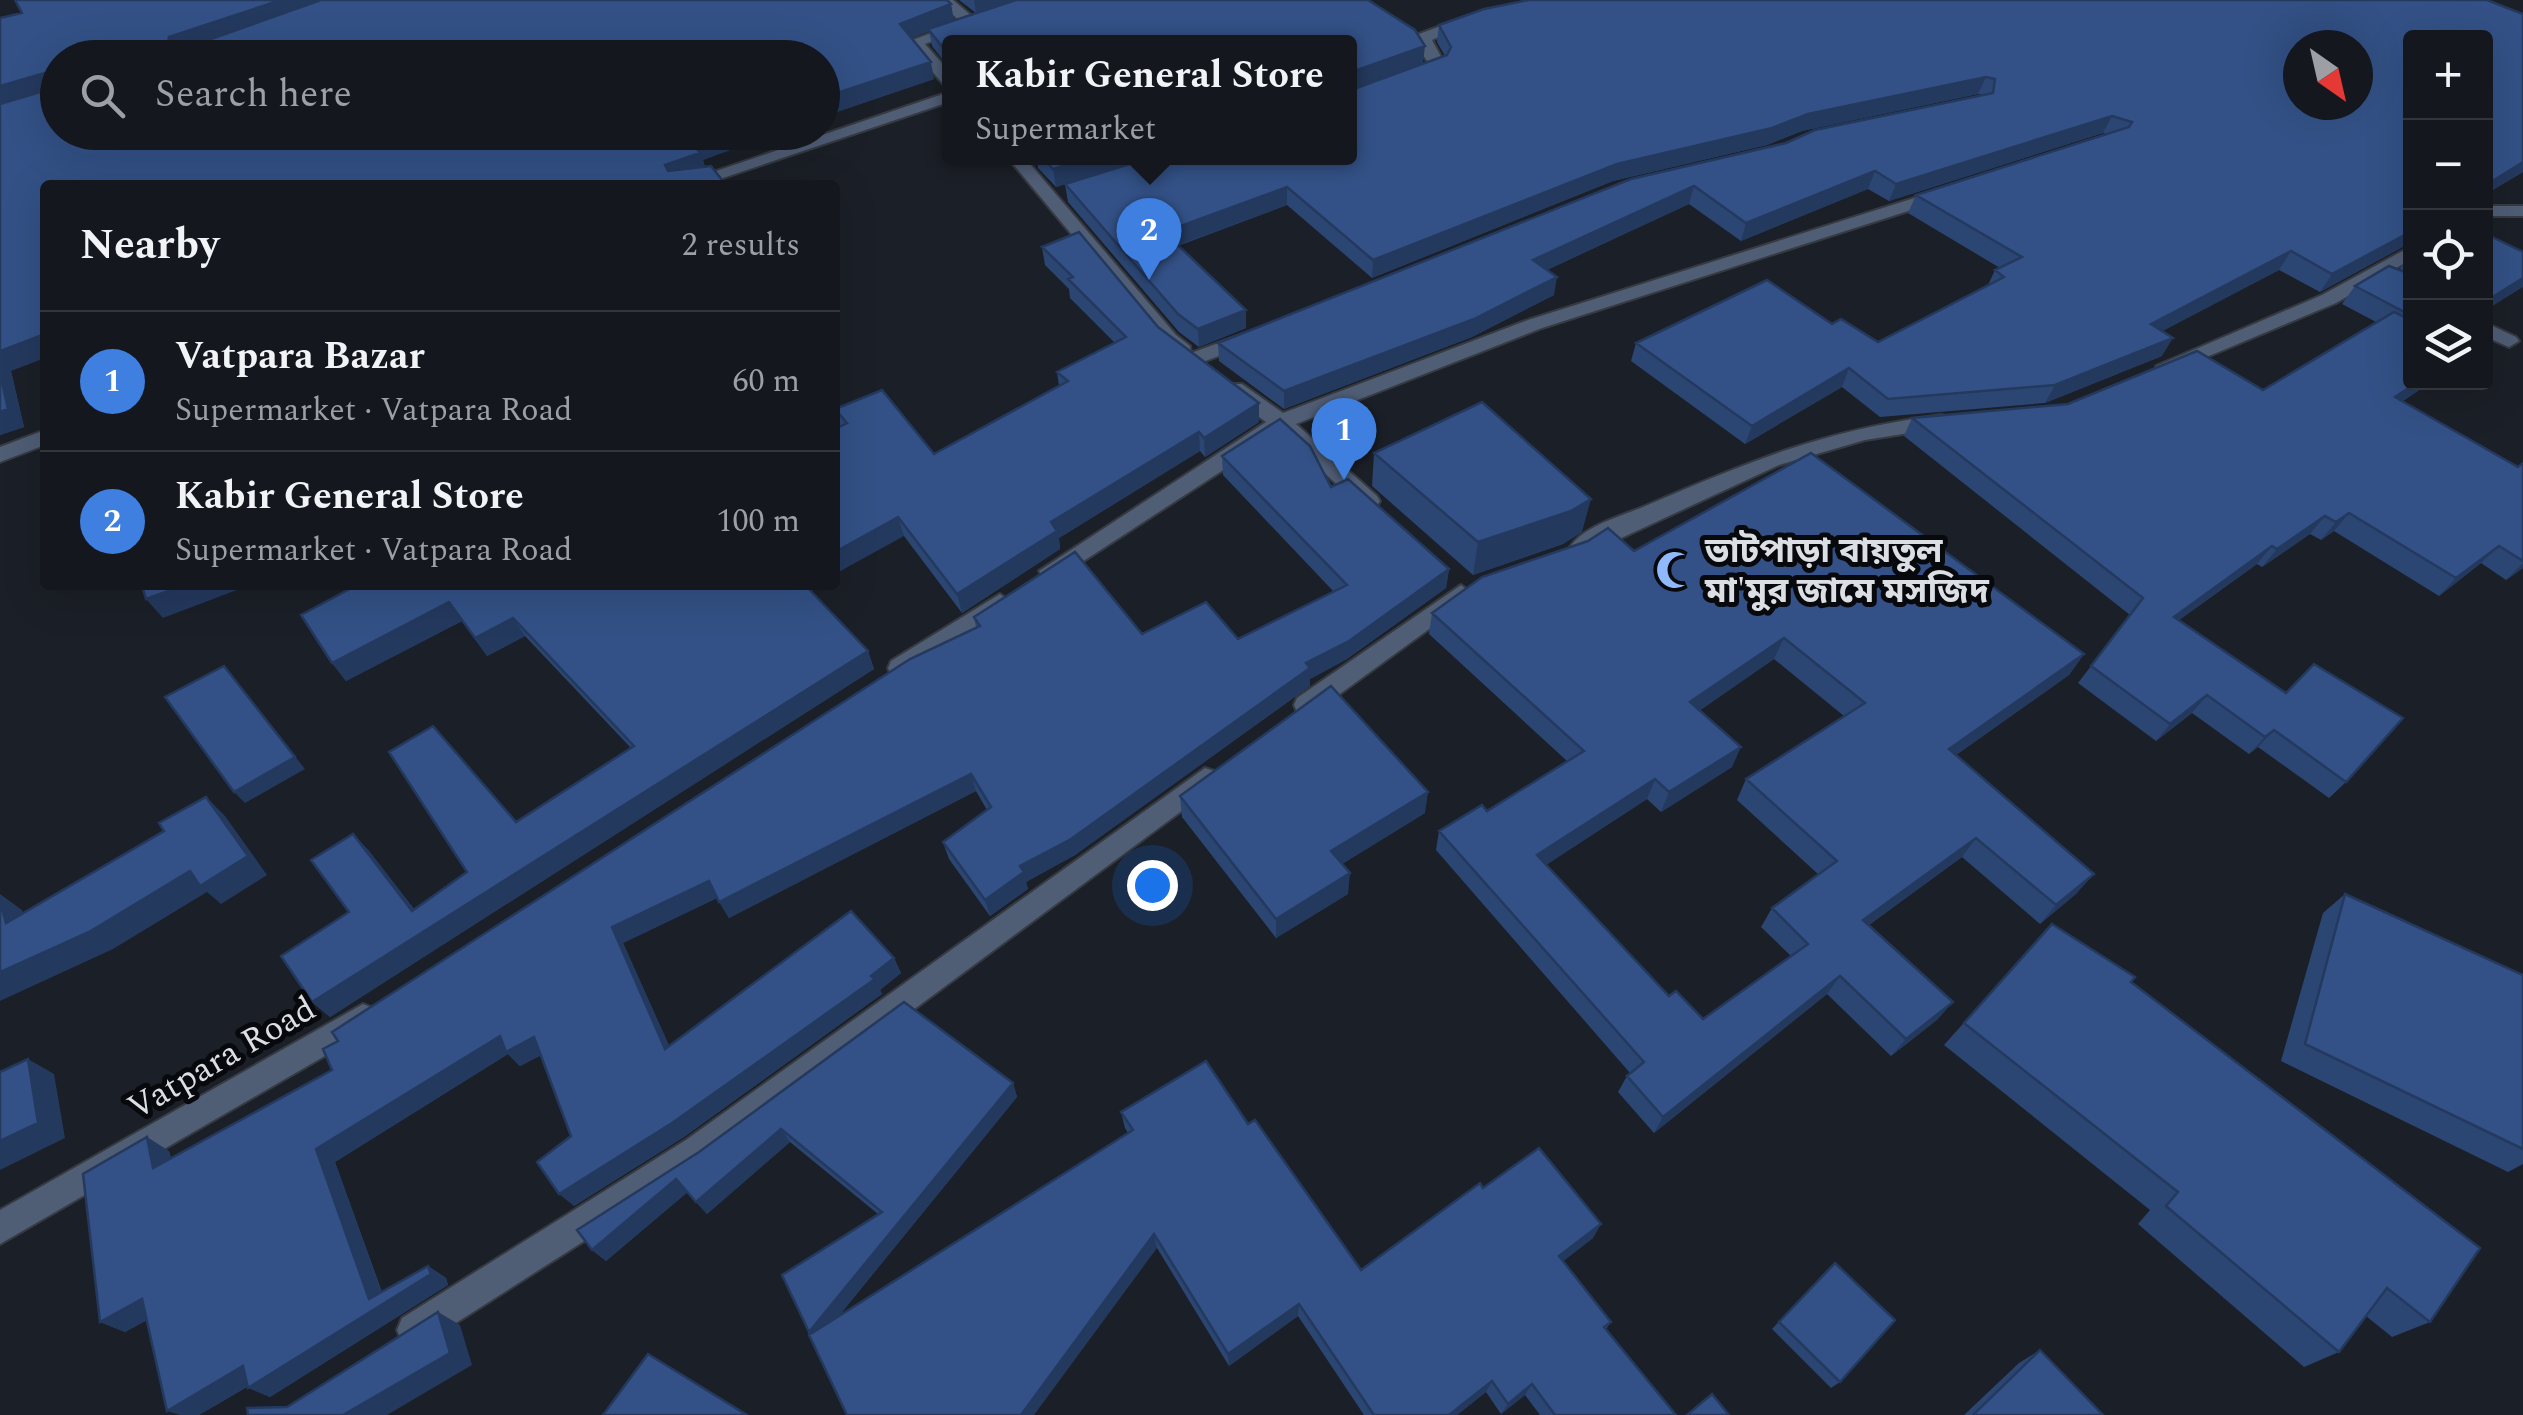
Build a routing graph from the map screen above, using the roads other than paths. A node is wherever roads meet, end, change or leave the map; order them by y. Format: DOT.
graph roads {
  1 [pos="944,0"];
  2 [pos="1490,15"];
  3 [pos="942,72"];
  4 [pos="1402,82"];
  5 [pos="942,99"];
  6 [pos="840,133"];
  7 [pos="789,150"];
  8 [pos="1024,165"];
  9 [pos="699,180"];
  10 [pos="1962,188"];
  11 [pos="2523,210"];
  12 [pos="2493,211"];
  13 [pos="2403,260"];
  14 [pos="1269,330"];
  15 [pos="2493,333"];
  16 [pos="2509,341"];
  17 [pos="1210,369"];
  18 [pos="2145,375"];
  19 [pos="1961,419"];
  20 [pos="1280,422"];
  21 [pos="40,439"];
  22 [pos="0,455"];
  23 [pos="1382,512"];
  24 [pos="1556,560"];
  25 [pos="1468,583"];
  26 [pos="878,682"];
  27 [pos="1275,727"];
  28 [pos="1227,763"];
  29 [pos="387,1002"];
  30 [pos="0,1228"];
  31 [pos="396,1341"];
  1 -- 3 [label="street"];
  2 -- 4 [label="street"];
  5 -- 6 [label="street"];
  7 -- 9 [label="street"];
  8 -- 17 [label="street"];
  10 -- 20 [label="street"];
  11 -- 12 [label="street"];
  13 -- 18 [label="street"];
  14 -- 17 [label="street"];
  15 -- 16 [label="street"];
  17 -- 20 [label="street"];
  19 -- 24 [label="street"];
  20 -- 23 [label="street"];
  20 -- 26 [label="street"];
  21 -- 22 [label="street"];
  25 -- 27 [label="street"];
  28 -- 31 [label="street"];
  29 -- 30 [label="street, Vatpara Road"];
}
